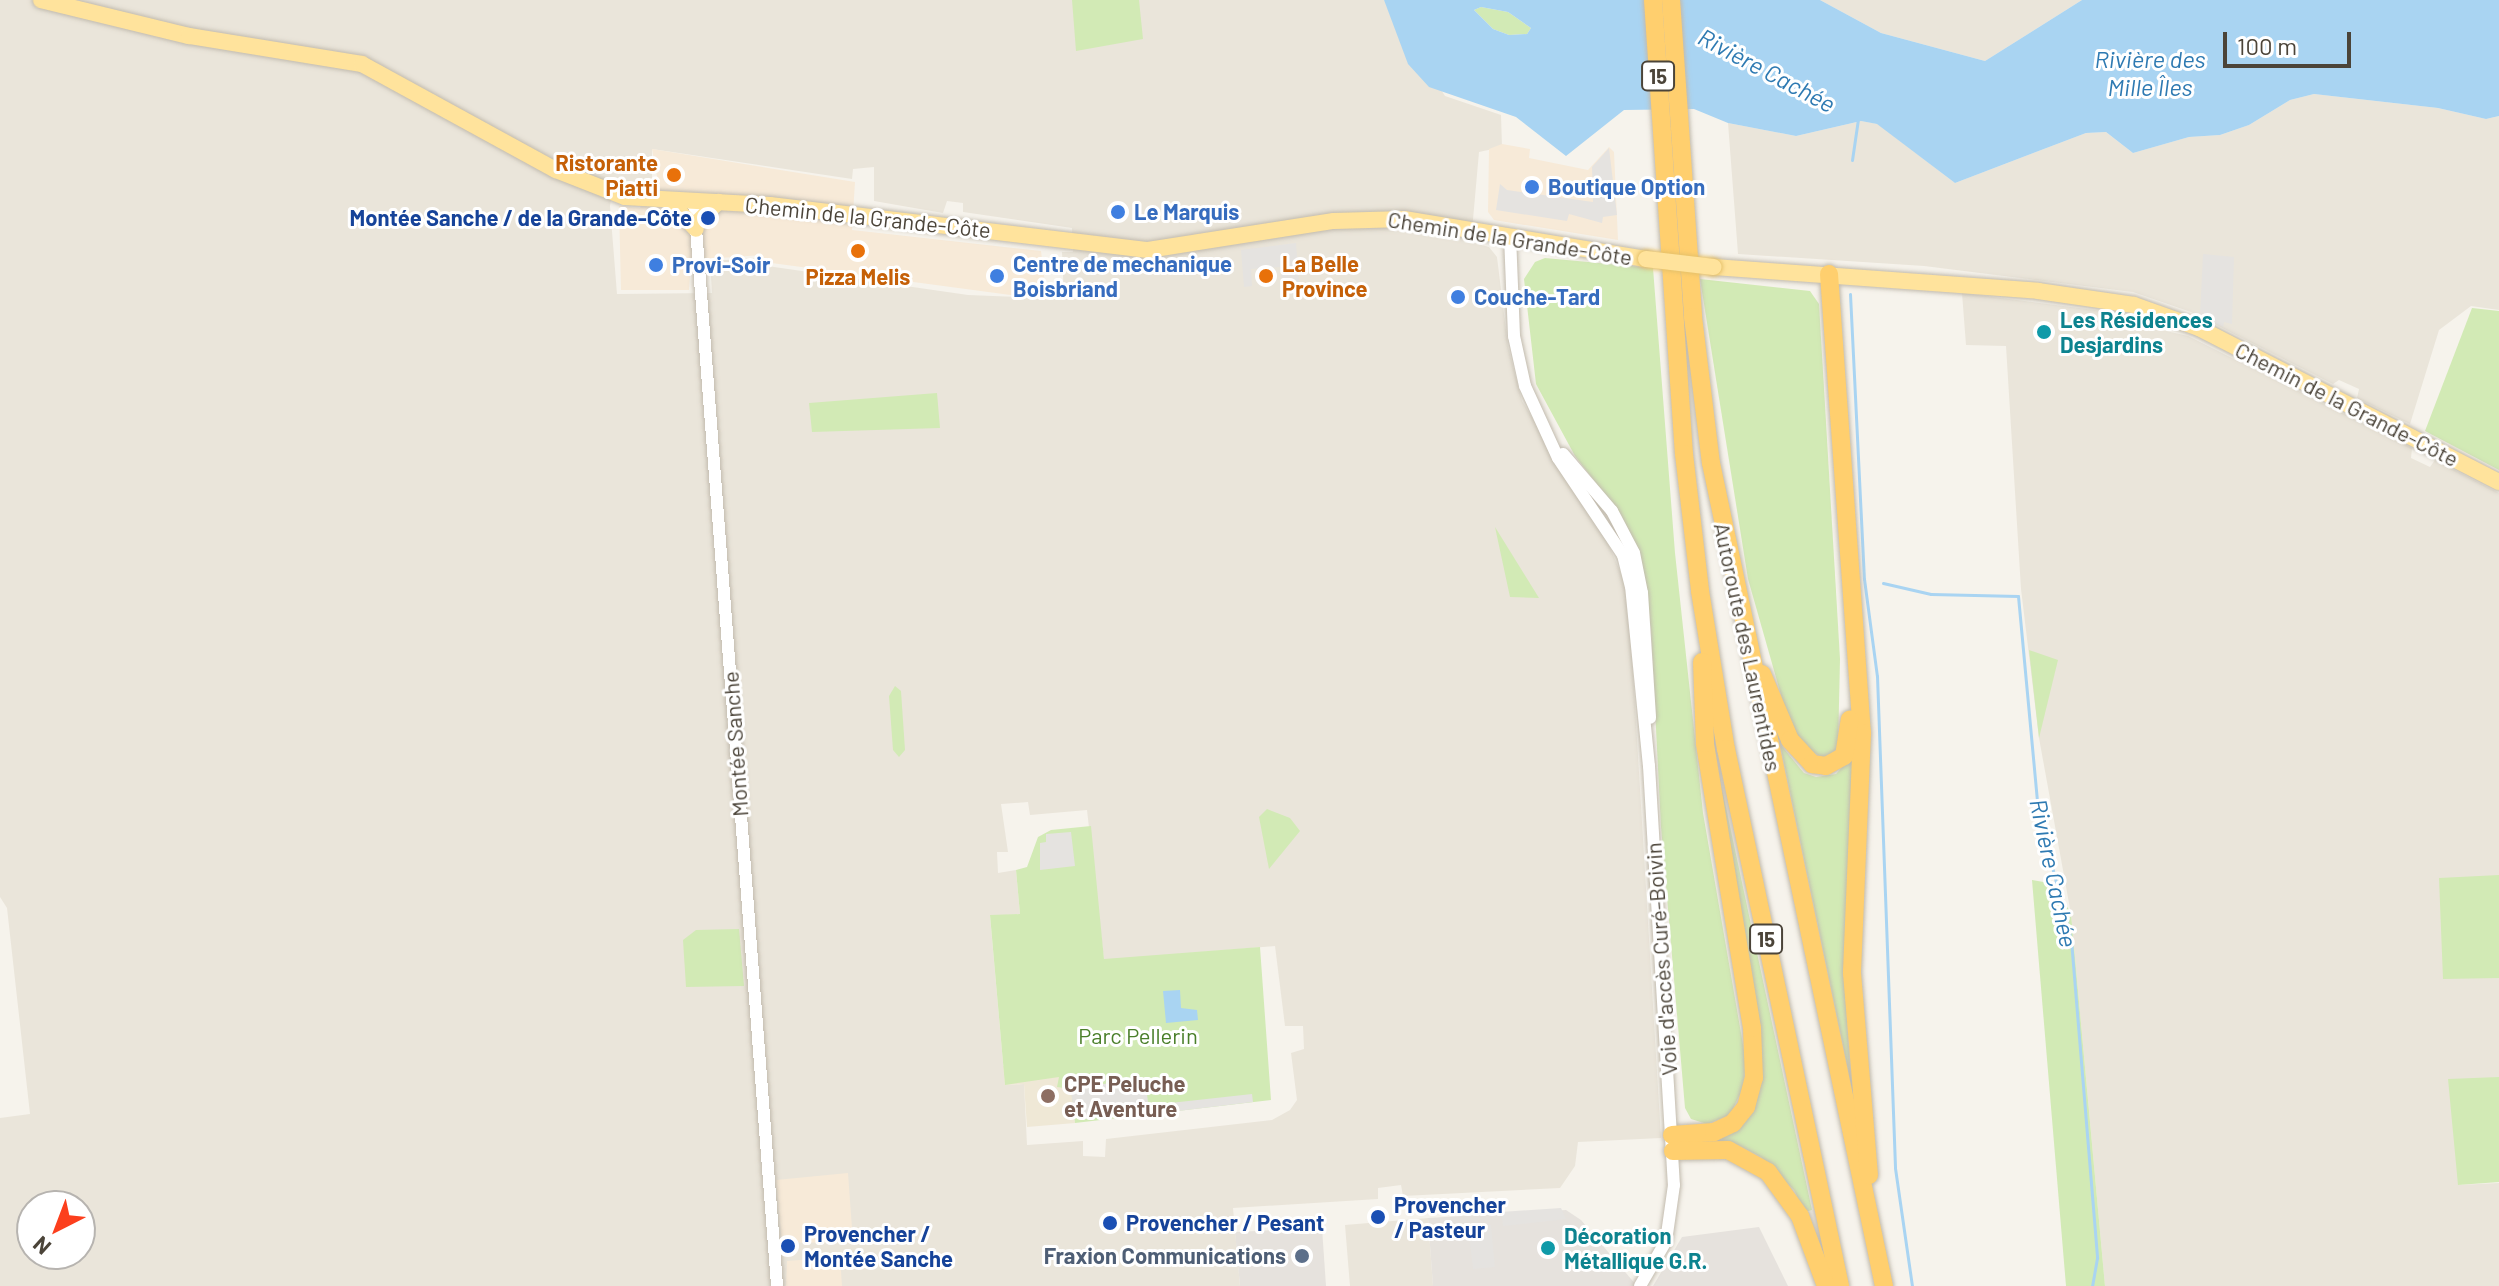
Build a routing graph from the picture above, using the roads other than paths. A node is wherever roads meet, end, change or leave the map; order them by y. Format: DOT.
graph roads {
  1 [pos="41,0"];
  2 [pos="1653,0"];
  3 [pos="1671,0"];
  4 [pos="1672,151"];
  5 [pos="668,200"];
  6 [pos="694,202"];
  7 [pos="718,202"];
  8 [pos="696,227"];
  9 [pos="1510,236"];
  10 [pos="1829,274"];
  11 [pos="2499,482"];
  12 [pos="1849,564"];
  13 [pos="1700,591"];
  14 [pos="1746,637"];
  15 [pos="1673,1143"];
  16 [pos="1872,1230"];
  17 [pos="777,1286"];
  18 [pos="1640,1286"];
  19 [pos="1826,1286"];
  20 [pos="1840,1286"];
  21 [pos="1884,1286"];
  1 -- 5 [label="main road, Chemin de la Grande-Côte"];
  2 -- 4 [label="highway, Autoroute des Laurentides / 15"];
  3 -- 4 [label="highway, Autoroute des Laurentides / 15"];
  4 -- 13 [label="highway, Autoroute des Laurentides / 15"];
  4 -- 14 [label="highway, Autoroute des Laurentides / 15"];
  5 -- 6 [label="main road, Chemin de la Grande-Côte"];
  5 -- 8 [label="main road"];
  6 -- 7 [label="main road, Chemin de la Grande-Côte"];
  6 -- 8 [label="street, Montée Sanche"];
  7 -- 8 [label="main road"];
  7 -- 9 [label="main road, Chemin de la Grande-Côte"];
  8 -- 17 [label="street, Montée Sanche"];
  9 -- 10 [label="main road, Chemin de la Grande-Côte, bridge"];
  9 -- 15 [label="street, Voie d'accès Curé-Boivin"];
  10 -- 11 [label="main road, Chemin de la Grande-Côte"];
  10 -- 12 [label="highway"];
  12 -- 14 [label="highway"];
  12 -- 16 [label="highway"];
  13 -- 15 [label="highway"];
  13 -- 20 [label="highway, Autoroute des Laurentides / 15"];
  14 -- 16 [label="highway, Autoroute des Laurentides / 15"];
  15 -- 18 [label="street, Voie d'accès Curé-Boivin"];
  15 -- 19 [label="highway"];
  16 -- 21 [label="highway, Autoroute des Laurentides / 15"];
}
